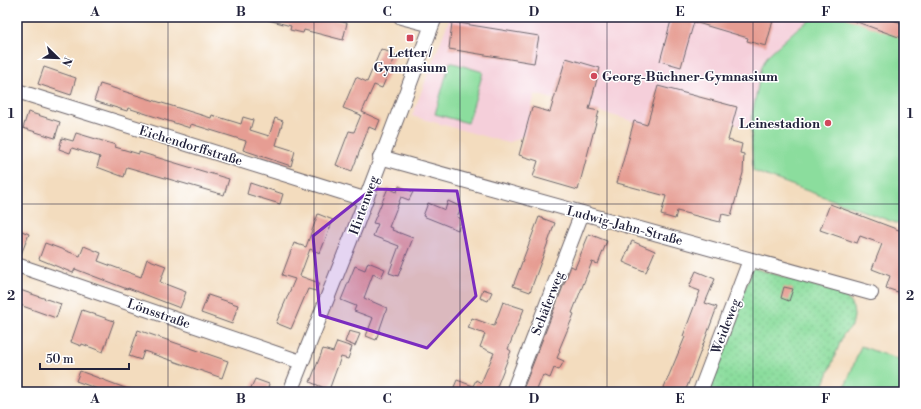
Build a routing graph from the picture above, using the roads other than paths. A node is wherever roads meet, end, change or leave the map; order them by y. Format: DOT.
graph roads {
  1 [pos="401,17"];
  2 [pos="433,21"];
  3 [pos="17,92"];
  4 [pos="380,157"];
  5 [pos="364,200"];
  6 [pos="582,213"];
  7 [pos="750,260"];
  8 [pos="17,265"];
  9 [pos="870,293"];
  10 [pos="301,362"];
  11 [pos="290,392"];
  12 [pos="513,392"];
  13 [pos="700,392"];
  1 -- 2 [label="street"];
  2 -- 4 [label="street, Hirtenweg"];
  3 -- 5 [label="street, Eichendorffstraße"];
  4 -- 5 [label="street, Hirtenweg"];
  4 -- 6 [label="street, Ludwig-Jahn-Straße"];
  5 -- 10 [label="street, Hirtenweg"];
  6 -- 7 [label="street, Ludwig-Jahn-Straße"];
  6 -- 12 [label="street, Schäferweg"];
  7 -- 9 [label="street, Ludwig-Jahn-Straße"];
  7 -- 13 [label="street, Weideweg"];
  8 -- 10 [label="street, Lönsstraße"];
  10 -- 11 [label="street, Hirtenweg"];
}
